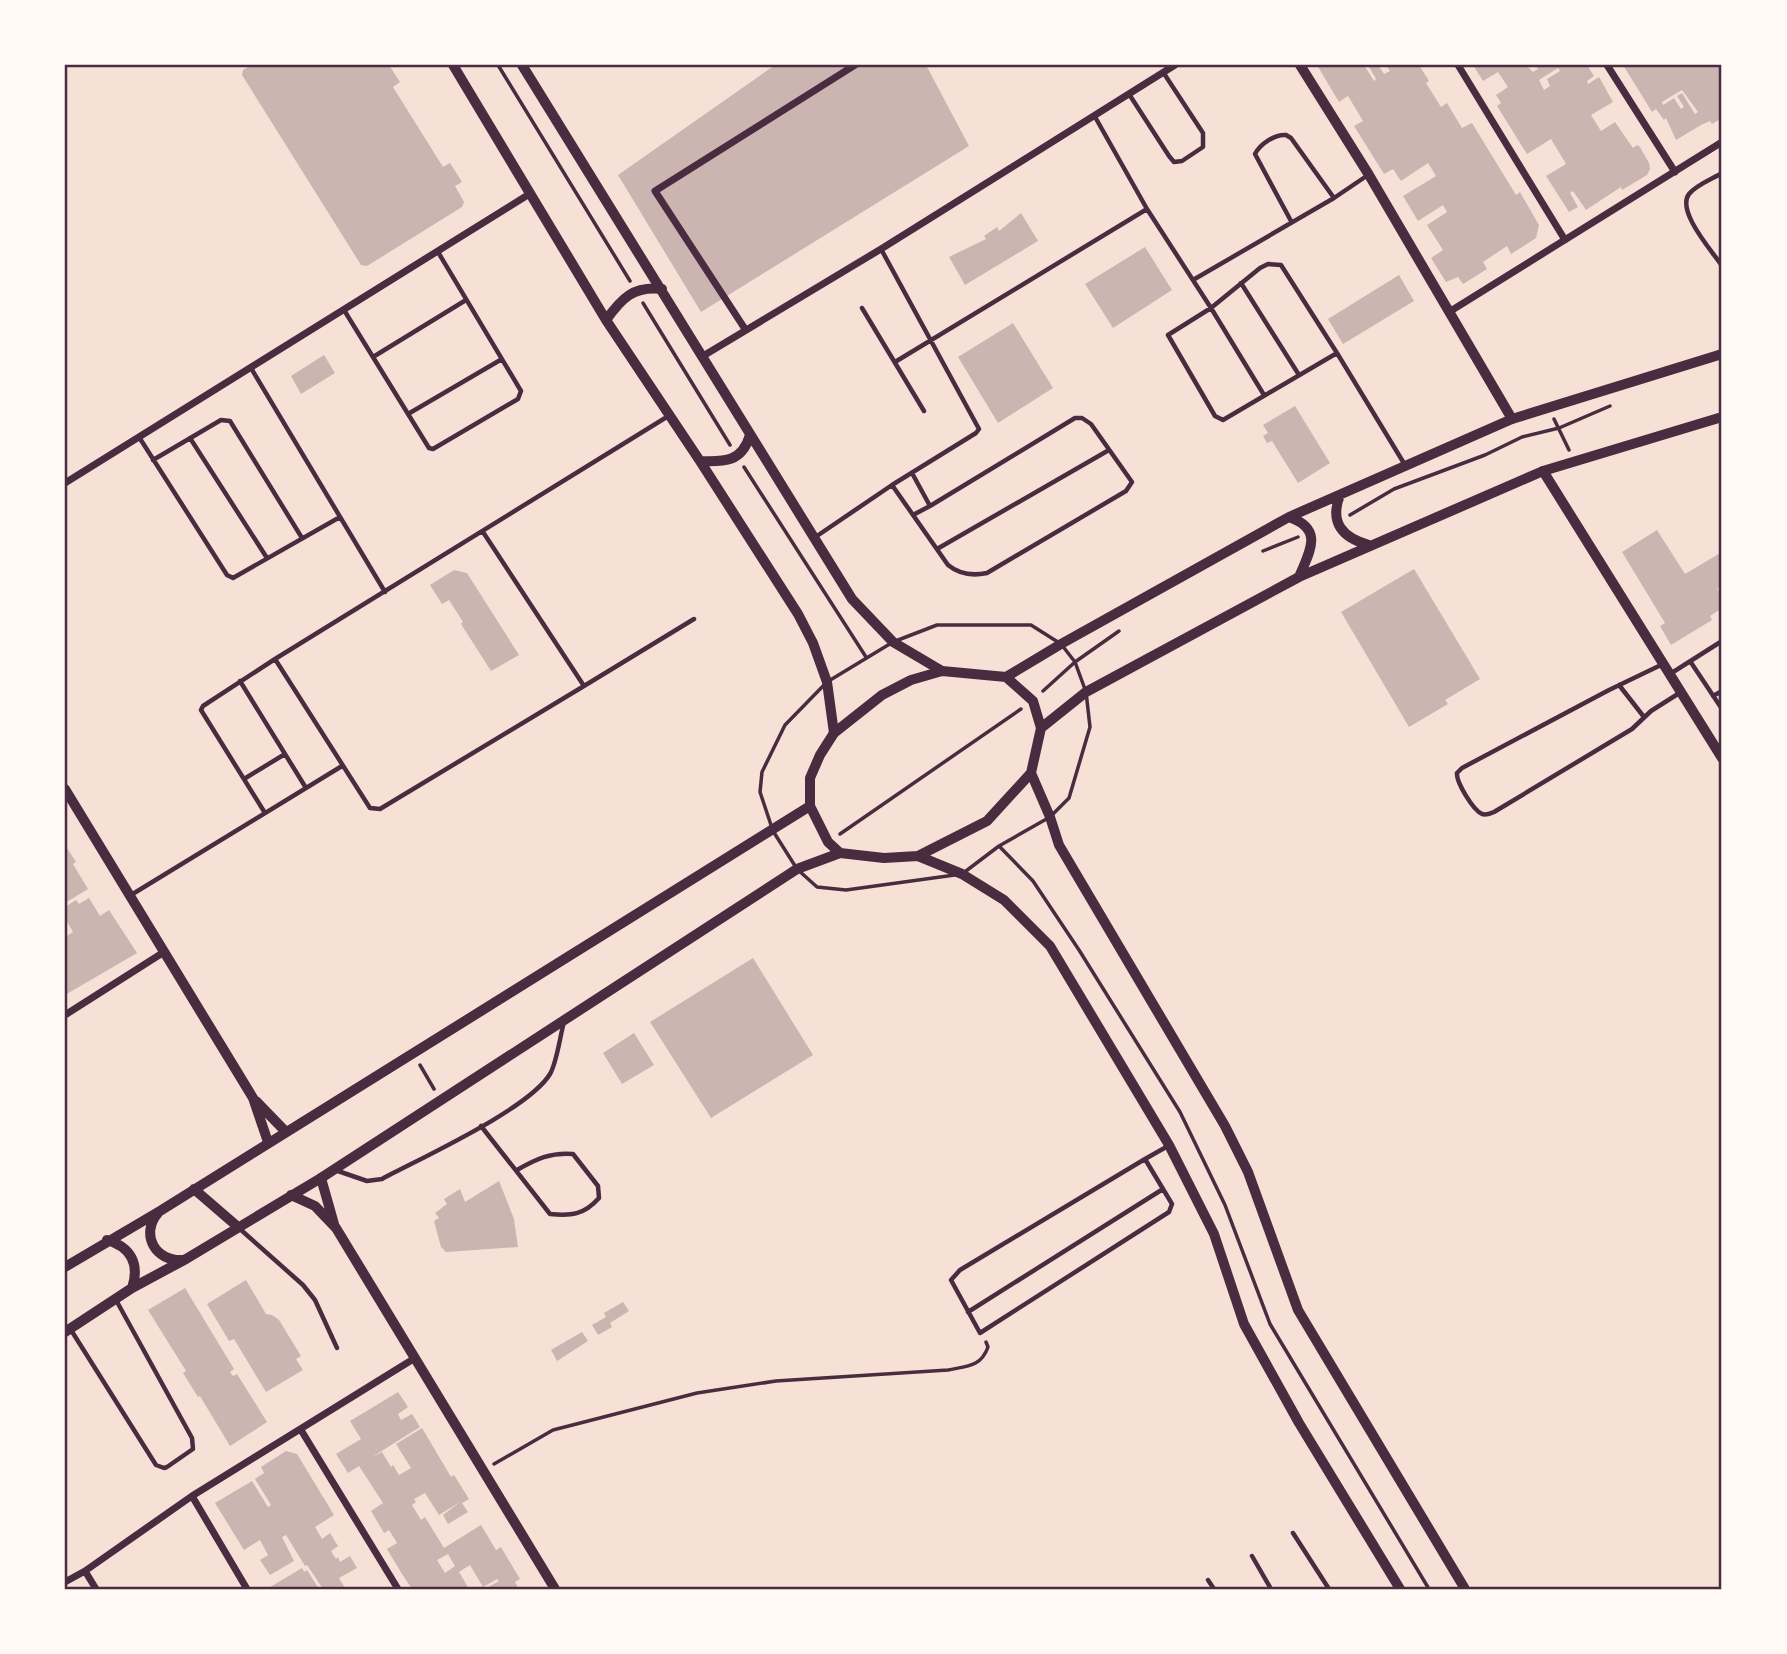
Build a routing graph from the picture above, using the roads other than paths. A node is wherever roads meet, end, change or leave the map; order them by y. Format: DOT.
graph roads {
  1 [pos="453,65"];
  2 [pos="522,65"];
  3 [pos="855,65"];
  4 [pos="1175,65"];
  5 [pos="1300,65"];
  6 [pos="1458,65"];
  7 [pos="1607,65"];
  8 [pos="1163,72"];
  9 [pos="1128,94"];
  10 [pos="1094,115"];
  11 [pos="1722,142"];
  12 [pos="1675,172"];
  13 [pos="1720,174"];
  14 [pos="1369,175"];
  15 [pos="1722,184"];
  16 [pos="531,193"];
  17 [pos="1334,198"];
  18 [pos="1147,209"];
  19 [pos="1291,221"];
  20 [pos="1564,240"];
  21 [pos="881,249"];
  22 [pos="438,251"];
  23 [pos="1722,266"];
  24 [pos="1193,280"];
  25 [pos="1241,283"];
  26 [pos="662,289"];
  27 [pos="466,300"];
  28 [pos="862,308"];
  29 [pos="1211,308"];
  30 [pos="344,310"];
  31 [pos="1450,312"];
  32 [pos="606,320"];
  33 [pos="745,330"];
  34 [pos="932,341"];
  35 [pos="1337,353"];
  36 [pos="1722,354"];
  37 [pos="702,356"];
  38 [pos="373,357"];
  39 [pos="502,359"];
  40 [pos="895,362"];
  41 [pos="251,368"];
  42 [pos="1299,375"];
  43 [pos="1264,395"];
  44 [pos="924,411"];
  45 [pos="408,414"];
  46 [pos="670,415"];
  47 [pos="1722,417"];
  48 [pos="1512,419"];
  49 [pos="750,435"];
  50 [pos="139,437"];
  51 [pos="190,438"];
  52 [pos="1110,450"];
  53 [pos="153,460"];
  54 [pos="700,461"];
  55 [pos="1405,466"];
  56 [pos="1543,471"];
  57 [pos="912,473"];
  58 [pos="65,483"];
  59 [pos="892,485"];
  60 [pos="1340,495"];
  61 [pos="930,506"];
  62 [pos="913,515"];
  63 [pos="340,517"];
  64 [pos="1289,517"];
  65 [pos="483,532"];
  66 [pos="302,538"];
  67 [pos="813,538"];
  68 [pos="1369,545"];
  69 [pos="937,549"];
  70 [pos="267,558"];
  71 [pos="1299,577"];
  72 [pos="384,592"];
  73 [pos="694,619"];
  74 [pos="1722,641"];
  75 [pos="275,659"];
  76 [pos="1690,661"];
  77 [pos="1663,664"];
  78 [pos="942,671"];
  79 [pos="1670,674"];
  80 [pos="1006,677"];
  81 [pos="240,681"];
  82 [pos="1619,685"];
  83 [pos="584,686"];
  84 [pos="1681,691"];
  85 [pos="1722,691"];
  86 [pos="1713,696"];
  87 [pos="1722,709"];
  88 [pos="1644,717"];
  89 [pos="1041,729"];
  90 [pos="834,733"];
  91 [pos="285,754"];
  92 [pos="1722,758"];
  93 [pos="342,766"];
  94 [pos="1031,773"];
  95 [pos="244,779"];
  96 [pos="306,788"];
  97 [pos="65,789"];
  98 [pos="810,806"];
  99 [pos="265,813"];
  100 [pos="840,853"];
  101 [pos="918,856"];
  102 [pos="131,895"];
  103 [pos="164,952"];
  104 [pos="65,1015"];
  105 [pos="564,1020"];
  106 [pos="253,1098"];
  107 [pos="481,1126"];
  108 [pos="285,1131"];
  109 [pos="268,1142"];
  110 [pos="1169,1145"];
  111 [pos="1145,1159"];
  112 [pos="334,1170"];
  113 [pos="517,1170"];
  114 [pos="321,1178"];
  115 [pos="194,1189"];
  116 [pos="1163,1189"];
  117 [pos="291,1195"];
  118 [pos="160,1210"];
  119 [pos="238,1227"];
  120 [pos="336,1228"];
  121 [pos="107,1240"];
  122 [pos="186,1259"];
  123 [pos="65,1267"];
  124 [pos="132,1288"];
  125 [pos="116,1300"];
  126 [pos="968,1312"];
  127 [pos="68,1331"];
  128 [pos="337,1348"];
  129 [pos="415,1358"];
  130 [pos="301,1430"];
  131 [pos="192,1496"];
  132 [pos="1293,1533"];
  133 [pos="1252,1556"];
  134 [pos="85,1570"];
  135 [pos="1208,1580"];
  136 [pos="65,1581"];
  137 [pos="96,1589"];
  138 [pos="247,1589"];
  139 [pos="398,1589"];
  140 [pos="555,1589"];
  141 [pos="1214,1589"];
  142 [pos="1272,1589"];
  143 [pos="1329,1589"];
  144 [pos="1400,1589"];
  145 [pos="1465,1589"];
  1 -- 16 [label="street"];
  2 -- 26 [label="street"];
  3 -- 33 [label="street"];
  4 -- 8 [label="street"];
  5 -- 14 [label="street"];
  6 -- 20 [label="street"];
  7 -- 12 [label="street"];
  8 -- 9 [label="street"];
  8 -- 9 [label="lane"];
  9 -- 10 [label="street"];
  10 -- 18 [label="lane"];
  10 -- 21 [label="street"];
  11 -- 12 [label="street"];
  12 -- 20 [label="street"];
  13 -- 15 [label="lane"];
  13 -- 23 [label="lane"];
  14 -- 17 [label="lane"];
  14 -- 31 [label="street"];
  16 -- 22 [label="street"];
  16 -- 32 [label="street"];
  17 -- 19 [label="lane"];
  17 -- 19 [label="lane"];
  18 -- 24 [label="lane"];
  18 -- 34 [label="lane"];
  19 -- 24 [label="lane"];
  20 -- 31 [label="street"];
  21 -- 33 [label="street"];
  21 -- 34 [label="lane"];
  22 -- 27 [label="lane"];
  22 -- 30 [label="street"];
  24 -- 29 [label="lane"];
  25 -- 29 [label="lane"];
  25 -- 35 [label="lane"];
  25 -- 42 [label="lane"];
  26 -- 32 [label="street"];
  26 -- 37 [label="street"];
  27 -- 38 [label="lane"];
  27 -- 39 [label="lane"];
  28 -- 40 [label="lane"];
  29 -- 43 [label="lane"];
  29 -- 43 [label="lane"];
  30 -- 38 [label="lane"];
  30 -- 41 [label="street"];
  31 -- 48 [label="street"];
  32 -- 46 [label="street"];
  33 -- 37 [label="street"];
  34 -- 40 [label="lane"];
  34 -- 57 [label="lane"];
  35 -- 42 [label="lane"];
  35 -- 55 [label="lane"];
  36 -- 48 [label="main road"];
  37 -- 49 [label="street"];
  38 -- 45 [label="lane"];
  39 -- 45 [label="lane"];
  39 -- 45 [label="lane"];
  40 -- 44 [label="lane"];
  41 -- 50 [label="street"];
  41 -- 63 [label="lane"];
  42 -- 43 [label="lane"];
  46 -- 54 [label="street"];
  46 -- 65 [label="lane"];
  47 -- 56 [label="main road"];
  48 -- 55 [label="main road"];
  49 -- 54 [label="street"];
  49 -- 67 [label="street"];
  50 -- 53 [label="lane"];
  50 -- 58 [label="street"];
  51 -- 53 [label="lane"];
  51 -- 66 [label="lane"];
  51 -- 70 [label="lane"];
  52 -- 61 [label="lane"];
  52 -- 69 [label="lane"];
  52 -- 69 [label="lane"];
  53 -- 70 [label="lane"];
  54 -- 90 [label="street"];
  55 -- 60 [label="main road"];
  56 -- 68 [label="main road"];
  56 -- 77 [label="street"];
  57 -- 59 [label="lane"];
  57 -- 61 [label="lane"];
  59 -- 62 [label="lane"];
  59 -- 67 [label="lane"];
  60 -- 64 [label="main road"];
  60 -- 68 [label="main road"];
  61 -- 62 [label="lane"];
  62 -- 69 [label="lane"];
  63 -- 66 [label="lane"];
  63 -- 72 [label="lane"];
  64 -- 71 [label="main road"];
  64 -- 80 [label="main road"];
  65 -- 72 [label="lane"];
  65 -- 83 [label="lane"];
  66 -- 70 [label="lane"];
  67 -- 78 [label="street"];
  68 -- 71 [label="main road"];
  71 -- 89 [label="main road"];
  72 -- 75 [label="lane"];
  73 -- 83 [label="lane"];
  74 -- 76 [label="lane"];
  75 -- 81 [label="lane"];
  75 -- 93 [label="lane"];
  76 -- 79 [label="lane"];
  76 -- 86 [label="lane"];
  77 -- 79 [label="street"];
  77 -- 82 [label="lane"];
  78 -- 80 [label="main road"];
  78 -- 90 [label="main road"];
  79 -- 84 [label="street"];
  80 -- 89 [label="main road"];
  81 -- 91 [label="lane"];
  81 -- 95 [label="lane"];
  82 -- 88 [label="lane"];
  82 -- 88 [label="lane"];
  83 -- 93 [label="lane"];
  84 -- 88 [label="lane"];
  84 -- 92 [label="street"];
  85 -- 86 [label="lane"];
  86 -- 87 [label="lane"];
  89 -- 94 [label="main road"];
  90 -- 98 [label="main road"];
  91 -- 95 [label="lane"];
  91 -- 96 [label="lane"];
  93 -- 96 [label="lane"];
  94 -- 101 [label="main road"];
  94 -- 145 [label="main road"];
  95 -- 99 [label="lane"];
  96 -- 99 [label="lane"];
  97 -- 102 [label="street"];
  98 -- 100 [label="main road"];
  98 -- 108 [label="main road"];
  99 -- 102 [label="lane"];
  100 -- 101 [label="main road"];
  100 -- 105 [label="main road"];
  101 -- 110 [label="main road"];
  102 -- 103 [label="street"];
  103 -- 104 [label="street"];
  103 -- 106 [label="street"];
  105 -- 107 [label="lane"];
  105 -- 112 [label="main road"];
  106 -- 108 [label="street"];
  106 -- 109 [label="street"];
  107 -- 112 [label="lane"];
  107 -- 113 [label="lane"];
  108 -- 109 [label="main road"];
  109 -- 115 [label="main road"];
  110 -- 111 [label="lane"];
  110 -- 144 [label="main road"];
  111 -- 116 [label="lane"];
  111 -- 126 [label="lane"];
  112 -- 114 [label="main road"];
  113 -- 113 [label="lane"];
  114 -- 117 [label="main road"];
  114 -- 120 [label="street"];
  115 -- 118 [label="main road"];
  115 -- 119 [label="main road"];
  116 -- 126 [label="lane"];
  116 -- 126 [label="lane"];
  117 -- 119 [label="main road"];
  117 -- 120 [label="street"];
  118 -- 121 [label="main road"];
  118 -- 122 [label="main road"];
  119 -- 122 [label="main road"];
  119 -- 128 [label="lane"];
  120 -- 129 [label="street"];
  121 -- 123 [label="main road"];
  121 -- 124 [label="main road"];
  122 -- 124 [label="main road"];
  124 -- 125 [label="main road"];
  125 -- 127 [label="main road"];
  125 -- 127 [label="lane"];
  129 -- 130 [label="street"];
  129 -- 140 [label="street"];
  130 -- 131 [label="street"];
  130 -- 139 [label="street"];
  131 -- 134 [label="street"];
  131 -- 138 [label="street"];
  132 -- 143 [label="lane"];
  133 -- 142 [label="lane"];
  134 -- 136 [label="street"];
  134 -- 137 [label="street"];
  135 -- 141 [label="lane"];
}
